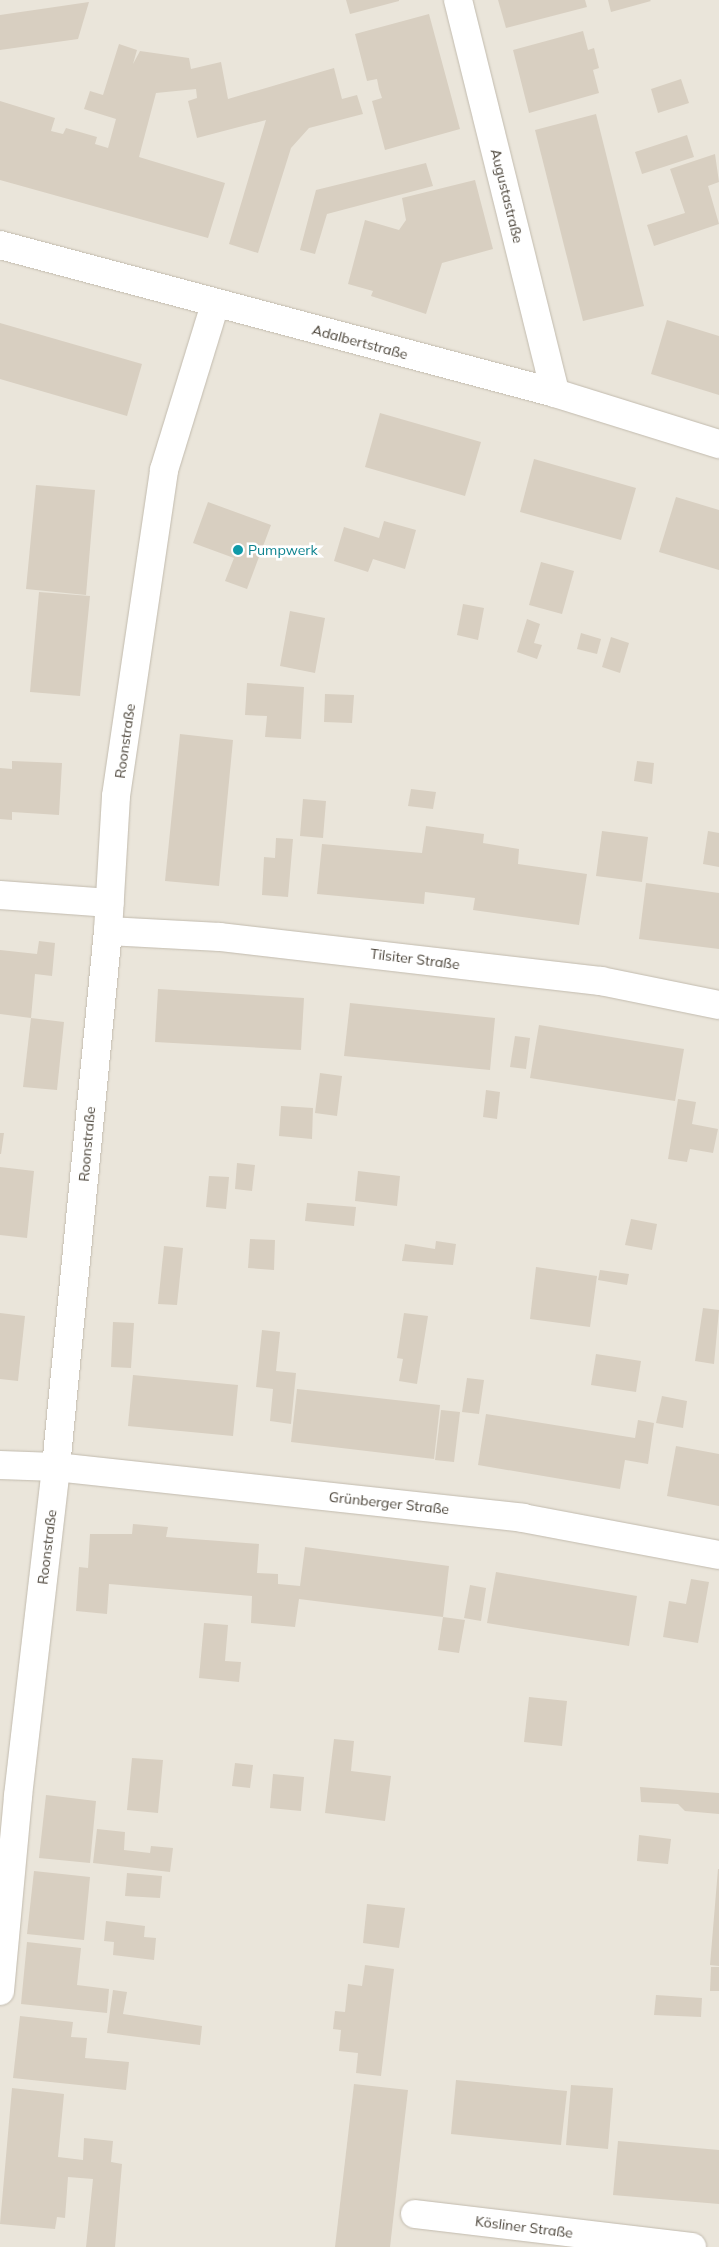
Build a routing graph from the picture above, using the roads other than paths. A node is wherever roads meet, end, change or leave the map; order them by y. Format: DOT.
graph roads {
  1 [pos="458,0"];
  2 [pos="0,245"];
  3 [pos="215,304"];
  4 [pos="555,393"];
  5 [pos="719,444"];
  6 [pos="0,895"];
  7 [pos="110,903"];
  8 [pos="108,931"];
  9 [pos="719,1005"];
  10 [pos="0,1465"];
  11 [pos="56,1466"];
  12 [pos="719,1555"];
  13 [pos="9,1795"];
  14 [pos="0,1991"];
  15 [pos="415,2214"];
  16 [pos="692,2247"];
  1 -- 4 [label="street, Augustastraße"];
  2 -- 3 [label="street, Adalbertstraße"];
  3 -- 4 [label="street, Adalbertstraße"];
  3 -- 7 [label="street, Roonstraße"];
  4 -- 5 [label="street, Adalbertstraße"];
  6 -- 7 [label="street"];
  7 -- 8 [label="street, Roonstraße"];
  8 -- 9 [label="street, Tilsiter Straße"];
  8 -- 11 [label="street, Roonstraße"];
  10 -- 11 [label="street, Grünberger Straße"];
  11 -- 12 [label="street, Grünberger Straße"];
  11 -- 13 [label="street, Roonstraße"];
  13 -- 14 [label="street, Roonstraße"];
  15 -- 16 [label="street, Kösliner Straße"];
}
